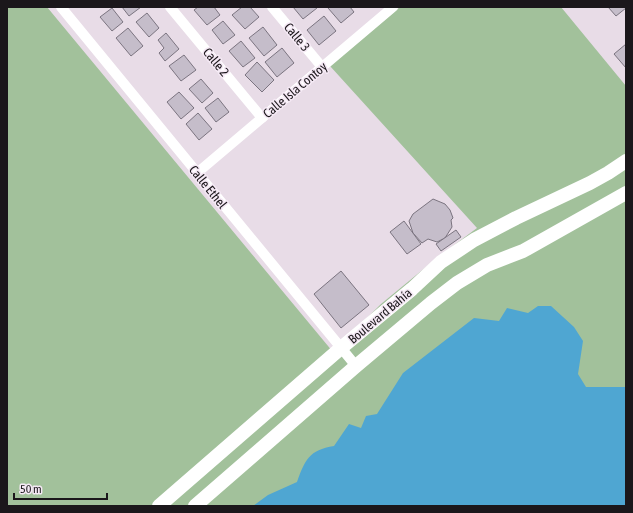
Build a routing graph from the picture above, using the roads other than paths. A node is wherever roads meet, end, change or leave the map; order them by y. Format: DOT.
graph roads {
  1 [pos="61,7"];
  2 [pos="170,7"];
  3 [pos="272,7"];
  4 [pos="387,9"];
  5 [pos="322,67"];
  6 [pos="262,118"];
  7 [pos="626,161"];
  8 [pos="197,173"];
  9 [pos="626,193"];
  10 [pos="341,348"];
  11 [pos="356,366"];
  12 [pos="158,506"];
  13 [pos="196,506"];
  1 -- 8 [label="street, Calle Ethel"];
  2 -- 6 [label="street, Calle 2"];
  3 -- 5 [label="street, Calle 3"];
  4 -- 5 [label="street, Calle Isla Contoy"];
  5 -- 6 [label="street, Calle Isla Contoy"];
  6 -- 8 [label="street, Calle Isla Contoy"];
  7 -- 10 [label="main road, Boulevard Bahía"];
  8 -- 10 [label="street, Calle Ethel"];
  9 -- 11 [label="main road, Boulevard Bahía"];
  10 -- 11 [label="street, Calle Ethel"];
  10 -- 12 [label="main road, Boulevard Bahía"];
  11 -- 13 [label="main road, Boulevard Bahía"];
}
